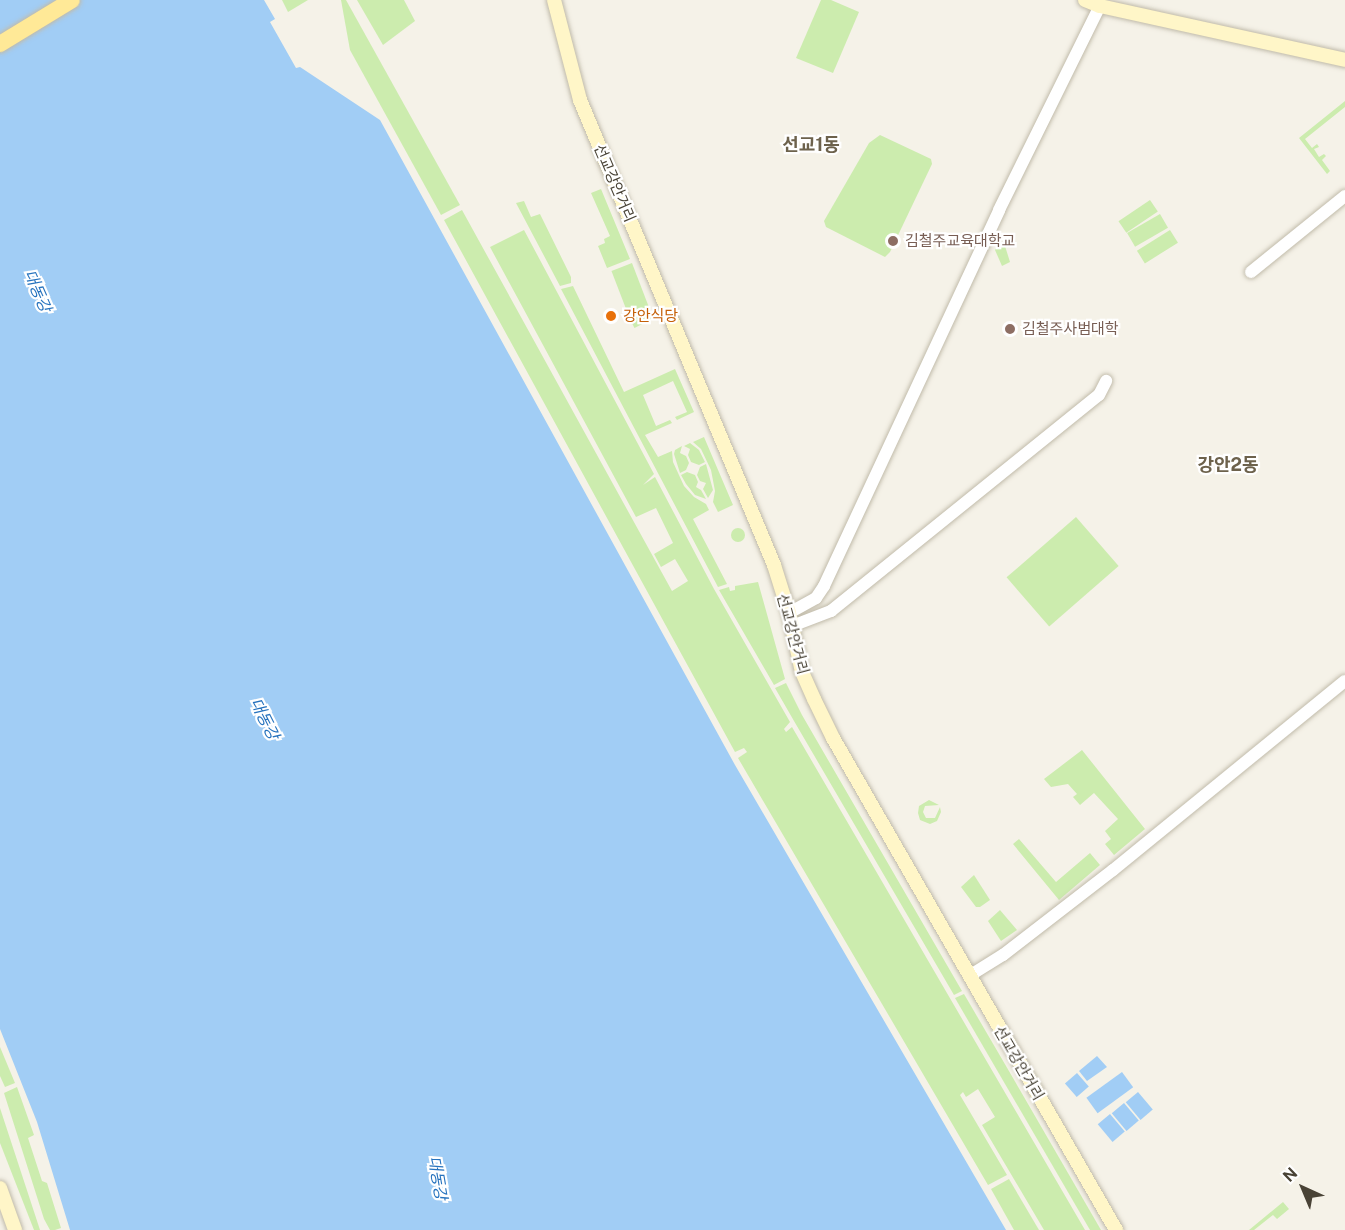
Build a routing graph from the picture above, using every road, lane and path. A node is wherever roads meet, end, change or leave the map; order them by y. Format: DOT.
graph roads {
  1 [pos="72,0"];
  2 [pos="554,0"];
  3 [pos="1085,0"];
  4 [pos="1100,6"];
  5 [pos="0,44"];
  6 [pos="1345,60"];
  7 [pos="1345,196"];
  8 [pos="1251,272"];
  9 [pos="1106,381"];
  10 [pos="790,619"];
  11 [pos="1345,681"];
  12 [pos="969,976"];
  13 [pos="0,1188"];
  14 [pos="15,1230"];
  15 [pos="1116,1230"];
  1 -- 5 [label="main road"];
  2 -- 10 [label="main road, 선교강안거리"];
  3 -- 4 [label="main road"];
  4 -- 6 [label="main road"];
  4 -- 10 [label="street"];
  7 -- 8 [label="street"];
  9 -- 10 [label="street"];
  10 -- 12 [label="main road, 선교강안거리"];
  11 -- 12 [label="street"];
  12 -- 15 [label="main road, 선교강안거리"];
  13 -- 14 [label="main road"];
}
